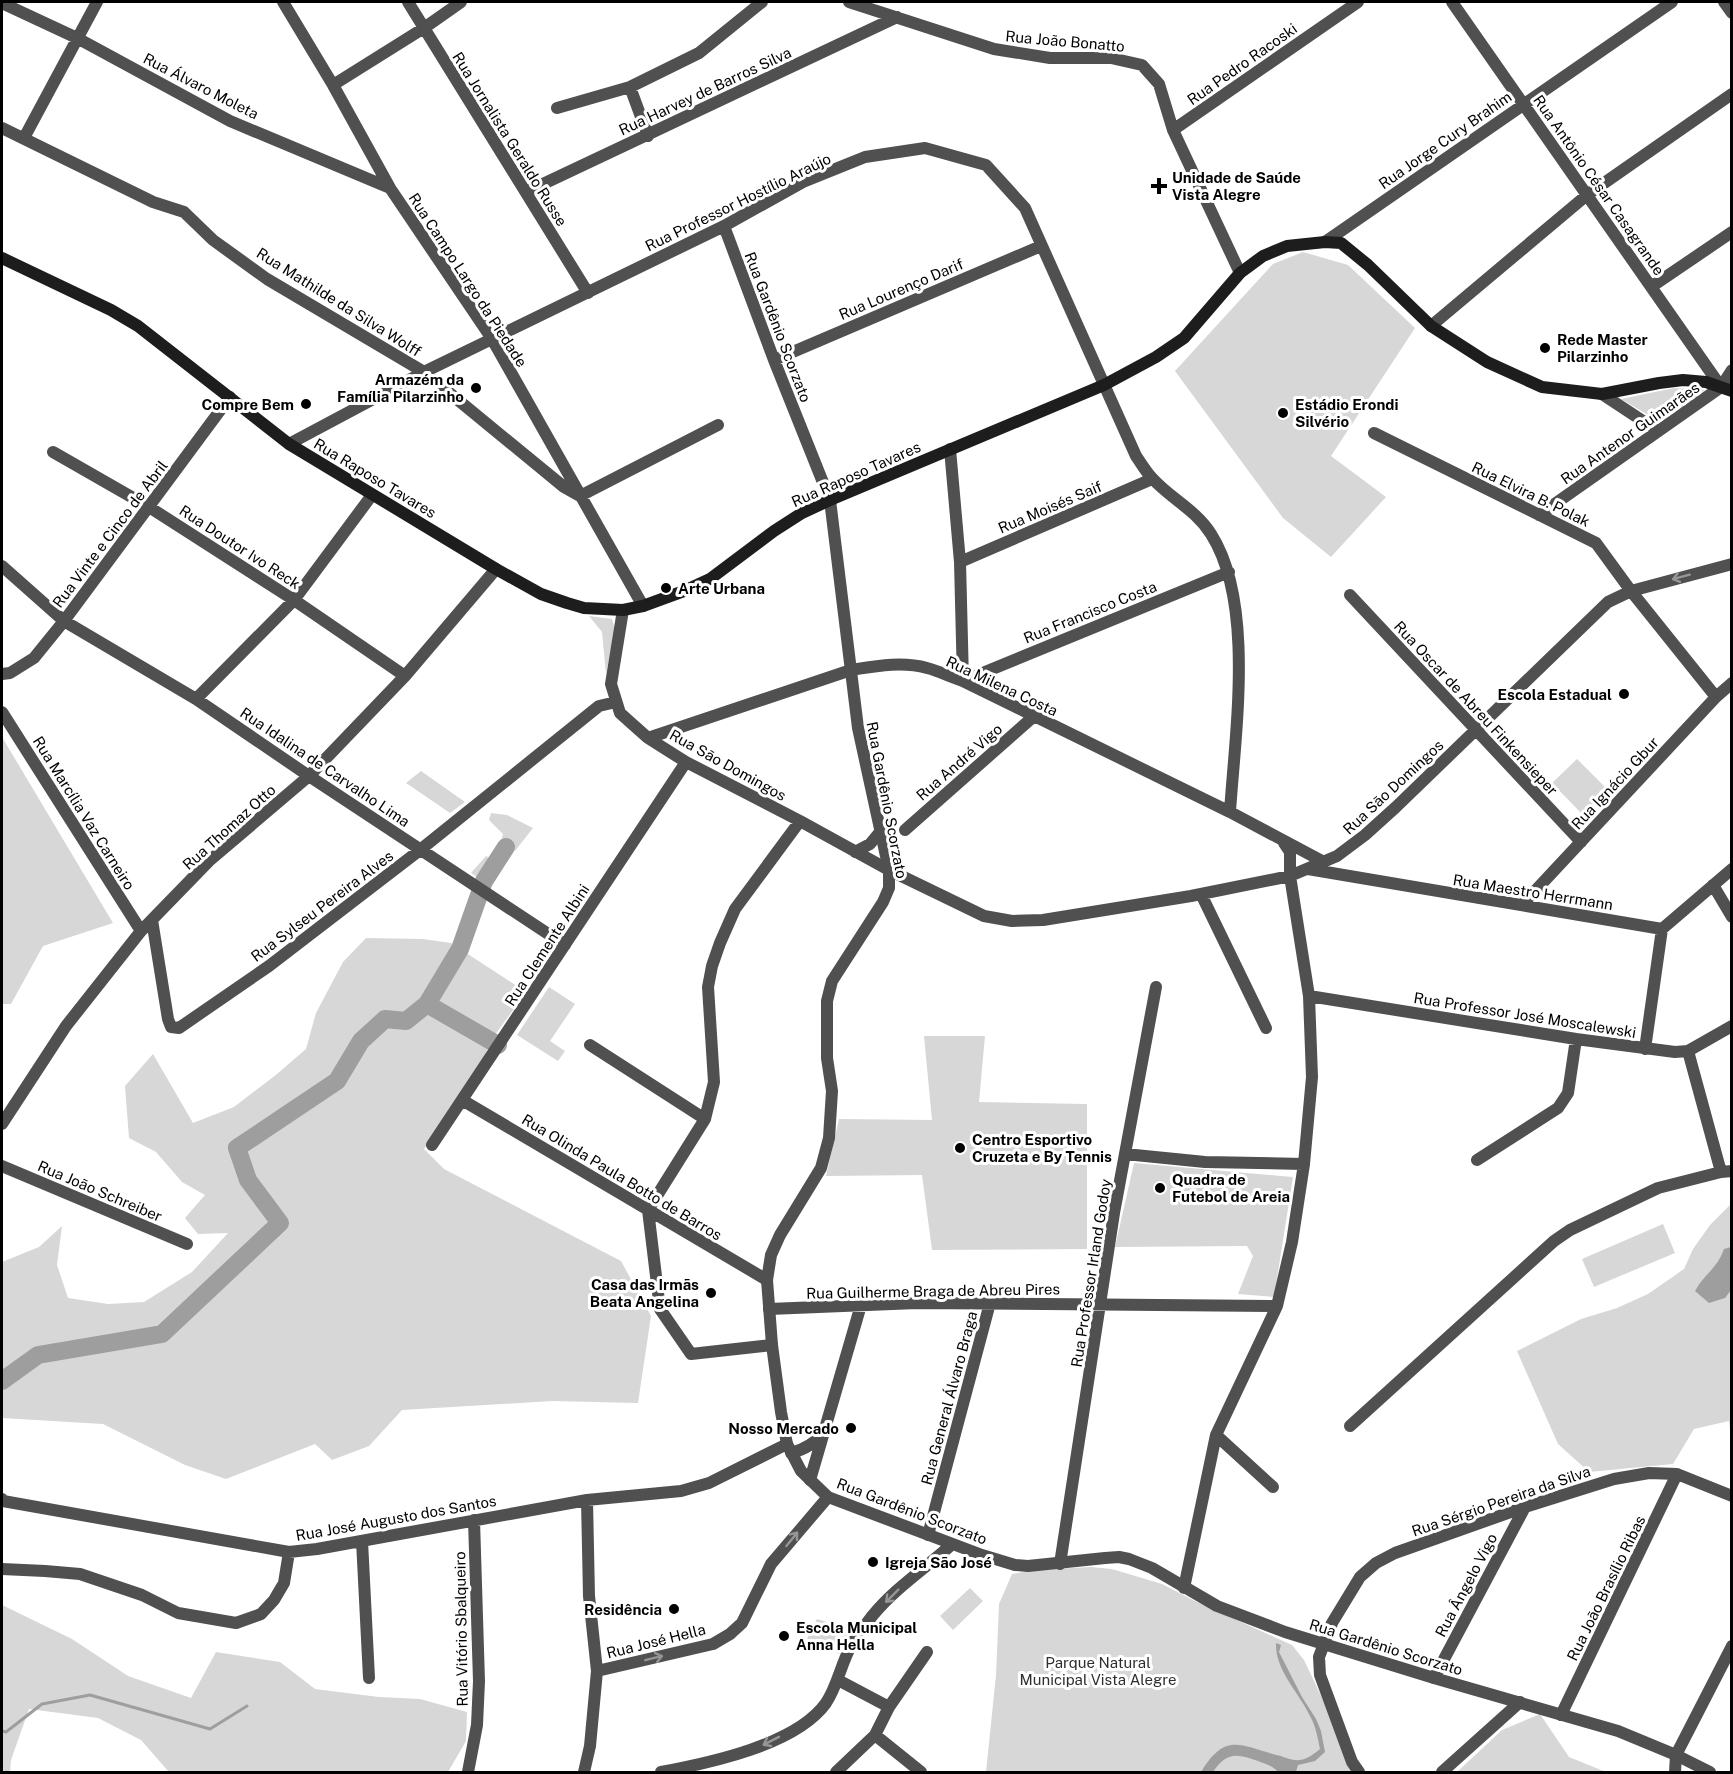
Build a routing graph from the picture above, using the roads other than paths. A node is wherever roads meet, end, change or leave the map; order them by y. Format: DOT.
graph roads {
  1 [pos="97,2"];
  2 [pos="284,2"];
  3 [pos="408,2"];
  4 [pos="461,2"];
  5 [pos="762,2"];
  6 [pos="849,2"];
  7 [pos="1358,2"];
  8 [pos="1452,2"];
  9 [pos="1672,2"];
  10 [pos="1724,2"];
  11 [pos="2,3"];
  12 [pos="1731,13"];
  13 [pos="897,17"];
  14 [pos="424,28"];
  15 [pos="77,38"];
  16 [pos="333,85"];
  17 [pos="630,87"];
  18 [pos="1731,94"];
  19 [pos="1524,104"];
  20 [pos="557,108"];
  21 [pos="2,128"];
  22 [pos="1173,130"];
  23 [pos="648,136"];
  24 [pos="24,138"];
  25 [pos="390,188"];
  26 [pos="525,192"];
  27 [pos="1587,195"];
  28 [pos="724,226"];
  29 [pos="1731,232"];
  30 [pos="1325,242"];
  31 [pos="1041,246"];
  32 [pos="2,258"];
  33 [pos="1240,273"];
  34 [pos="1651,287"];
  35 [pos="588,292"];
  36 [pos="1431,326"];
  37 [pos="492,339"];
  38 [pos="774,360"];
  39 [pos="1731,370"];
  40 [pos="424,372"];
  41 [pos="1104,385"];
  42 [pos="1726,389"];
  43 [pos="1602,394"];
  44 [pos="230,397"];
  45 [pos="718,425"];
  46 [pos="1658,431"];
  47 [pos="1374,432"];
  48 [pos="289,444"];
  49 [pos="950,449"];
  50 [pos="52,452"];
  51 [pos="1152,479"];
  52 [pos="372,495"];
  53 [pos="580,496"];
  54 [pos="830,500"];
  55 [pos="149,507"];
  56 [pos="1539,515"];
  57 [pos="960,562"];
  58 [pos="1731,564"];
  59 [pos="2,566"];
  60 [pos="496,569"];
  61 [pos="1229,572"];
  62 [pos="1631,591"];
  63 [pos="1350,595"];
  64 [pos="294,600"];
  65 [pos="643,606"];
  66 [pos="623,610"];
  67 [pos="64,621"];
  68 [pos="851,670"];
  69 [pos="2,674"];
  70 [pos="405,676"];
  71 [pos="963,681"];
  72 [pos="1731,683"];
  73 [pos="1716,697"];
  74 [pos="196,699"];
  75 [pos="616,702"];
  76 [pos="2,711"];
  77 [pos="1033,717"];
  78 [pos="1476,729"];
  79 [pos="648,738"];
  80 [pos="686,762"];
  81 [pos="309,776"];
  82 [pos="1230,812"];
  83 [pos="800,820"];
  84 [pos="905,830"];
  85 [pos="880,832"];
  86 [pos="1581,842"];
  87 [pos="1284,843"];
  88 [pos="420,850"];
  89 [pos="855,852"];
  90 [pos="1337,856"];
  91 [pos="1324,862"];
  92 [pos="1308,869"];
  93 [pos="1731,869"];
  94 [pos="889,870"];
  95 [pos="1290,876"];
  96 [pos="1345,876"];
  97 [pos="1713,885"];
  98 [pos="1201,894"];
  99 [pos="1522,905"];
  100 [pos="1731,917"];
  101 [pos="152,920"];
  102 [pos="1662,928"];
  103 [pos="141,930"];
  104 [pos="565,945"];
  105 [pos="1156,987"];
  106 [pos="1309,996"];
  107 [pos="1731,1026"];
  108 [pos="1266,1028"];
  109 [pos="1576,1039"];
  110 [pos="590,1045"];
  111 [pos="1645,1049"];
  112 [pos="1688,1051"];
  113 [pos="462,1100"];
  114 [pos="705,1119"];
  115 [pos="2,1124"];
  116 [pos="432,1145"];
  117 [pos="1125,1154"];
  118 [pos="1477,1160"];
  119 [pos="1304,1164"];
  120 [pos="2,1166"];
  121 [pos="1726,1171"];
  122 [pos="648,1210"];
  123 [pos="187,1244"];
  124 [pos="767,1280"];
  125 [pos="990,1304"];
  126 [pos="1100,1304"];
  127 [pos="861,1305"];
  128 [pos="1277,1306"];
  129 [pos="769,1309"];
  130 [pos="772,1345"];
  131 [pos="1350,1426"];
  132 [pos="825,1431"];
  133 [pos="1216,1435"];
  134 [pos="789,1448"];
  135 [pos="1677,1474"];
  136 [pos="810,1480"];
  137 [pos="1273,1486"];
  138 [pos="1731,1496"];
  139 [pos="828,1497"];
  140 [pos="2,1500"];
  141 [pos="587,1500"];
  142 [pos="1525,1507"];
  143 [pos="474,1520"];
  144 [pos="928,1535"];
  145 [pos="362,1541"];
  146 [pos="951,1545"];
  147 [pos="289,1552"];
  148 [pos="1060,1564"];
  149 [pos="2,1569"];
  150 [pos="1184,1588"];
  151 [pos="1323,1644"];
  152 [pos="1731,1646"];
  153 [pos="927,1652"];
  154 [pos="597,1671"];
  155 [pos="369,1678"];
  156 [pos="1434,1678"];
  157 [pos="838,1680"];
  158 [pos="1520,1702"];
  159 [pos="889,1707"];
  160 [pos="1561,1715"];
  161 [pos="875,1735"];
  162 [pos="1676,1755"];
  163 [pos="468,1773"];
  164 [pos="584,1773"];
  165 [pos="661,1773"];
  166 [pos="836,1773"];
  167 [pos="921,1773"];
  168 [pos="1359,1773"];
  169 [pos="1442,1773"];
  170 [pos="1675,1773"];
  171 [pos="1710,1773"];
  1 -- 15 [label="street"];
  2 -- 16 [label="street, Rua Campo Largo da Piedade"];
  3 -- 14 [label="street, Rua Jornalista Geraldo Russe"];
  4 -- 14 [label="street"];
  5 -- 17 [label="street"];
  6 -- 13 [label="street, Rua João Bonatto"];
  7 -- 22 [label="street, Rua Pedro Racoski"];
  8 -- 19 [label="street, Rua Antônio César Casagrande"];
  9 -- 19 [label="street, Rua Jorge Cury Brahim"];
  10 -- 12 [label="street"];
  11 -- 15 [label="street, Rua Álvaro Moleta"];
  13 -- 22 [label="street, Rua João Bonatto"];
  13 -- 23 [label="street, Rua Harvey de Barros Silva"];
  14 -- 16 [label="street"];
  14 -- 26 [label="street, Rua Jornalista Geraldo Russe"];
  15 -- 24 [label="street"];
  15 -- 25 [label="street, Rua Álvaro Moleta"];
  16 -- 25 [label="street, Rua Campo Largo da Piedade"];
  17 -- 20 [label="street"];
  17 -- 23 [label="street"];
  18 -- 27 [label="street"];
  19 -- 27 [label="street, Rua Antônio César Casagrande"];
  19 -- 30 [label="street, Rua Jorge Cury Brahim"];
  21 -- 24 [label="street, Rua Mathilde da Silva Wolff"];
  22 -- 33 [label="street"];
  23 -- 26 [label="street, Rua Harvey de Barros Silva"];
  24 -- 40 [label="street, Rua Mathilde da Silva Wolff"];
  25 -- 37 [label="street, Rua Campo Largo da Piedade"];
  26 -- 35 [label="street, Rua Jornalista Geraldo Russe"];
  27 -- 34 [label="street, Rua Antônio César Casagrande"];
  27 -- 36 [label="street"];
  28 -- 31 [label="street, Rua Professor Hostílio Araújo"];
  28 -- 35 [label="street, Rua Professor Hostílio Araújo"];
  28 -- 38 [label="street, Rua Gardênio Scorzato"];
  29 -- 34 [label="street"];
  30 -- 33 [label="main road, Rua Raposo Tavares"];
  30 -- 36 [label="main road, Rua Raposo Tavares"];
  31 -- 38 [label="street, Rua Lourenço Darif"];
  31 -- 41 [label="street, Rua Professor Hostílio Araújo"];
  32 -- 44 [label="main road, Rua Raposo Tavares"];
  33 -- 41 [label="main road, Rua Raposo Tavares"];
  34 -- 42 [label="street, Rua Antônio César Casagrande"];
  35 -- 37 [label="street, Rua Professor Hostílio Araújo"];
  36 -- 43 [label="main road, Rua Raposo Tavares"];
  37 -- 40 [label="street, Rua Professor Hostílio Araújo"];
  37 -- 53 [label="street, Rua Campo Largo da Piedade"];
  38 -- 54 [label="street, Rua Gardênio Scorzato"];
  39 -- 42 [label="street, Rua Antenor Guimarães"];
  40 -- 48 [label="street, Rua Professor Hostílio Araújo"];
  40 -- 53 [label="street, Rua Mathilde da Silva Wolff"];
  41 -- 49 [label="main road, Rua Raposo Tavares"];
  41 -- 51 [label="street, Rua Professor Hostílio Araújo"];
  42 -- 43 [label="main road, Rua Raposo Tavares"];
  42 -- 46 [label="street, Rua Antenor Guimarães"];
  43 -- 46 [label="street"];
  44 -- 48 [label="main road, Rua Raposo Tavares"];
  44 -- 55 [label="street, Rua Vinte e Cinco de Abril"];
  45 -- 53 [label="street"];
  46 -- 56 [label="street, Rua Antenor Guimarães"];
  47 -- 56 [label="street, Rua Elvira B. Polak"];
  48 -- 52 [label="main road, Rua Raposo Tavares"];
  49 -- 54 [label="main road, Rua Raposo Tavares"];
  49 -- 57 [label="street"];
  50 -- 55 [label="street, Rua Doutor Ivo Reck"];
  51 -- 57 [label="street, Rua Moisés Saif"];
  51 -- 61 [label="street, Rua Professor Hostílio Araújo"];
  52 -- 60 [label="main road, Rua Raposo Tavares"];
  52 -- 64 [label="street"];
  53 -- 65 [label="street, Rua Campo Largo da Piedade"];
  54 -- 65 [label="main road, Rua Raposo Tavares"];
  54 -- 68 [label="street, Rua Gardênio Scorzato"];
  55 -- 64 [label="street, Rua Doutor Ivo Reck"];
  55 -- 67 [label="street, Rua Vinte e Cinco de Abril"];
  56 -- 62 [label="street, Rua Elvira B. Polak"];
  57 -- 71 [label="street"];
  58 -- 62 [label="street, Rua São Domingos, one-way"];
  59 -- 67 [label="street, Rua Idalina de Carvalho Lima"];
  60 -- 66 [label="main road, Rua Raposo Tavares"];
  60 -- 70 [label="street, Rua Thomaz Otto"];
  61 -- 71 [label="street, Rua Francisco Costa"];
  61 -- 82 [label="street, Rua Professor Hostílio Araújo"];
  62 -- 73 [label="street, Rua Elvira B. Polak"];
  62 -- 78 [label="street, Rua São Domingos"];
  63 -- 78 [label="street, Rua Oscar de Abreu Finkensieper"];
  64 -- 70 [label="street, Rua Doutor Ivo Reck"];
  64 -- 74 [label="street"];
  65 -- 66 [label="main road, Rua Raposo Tavares"];
  66 -- 75 [label="street"];
  67 -- 69 [label="street, Rua Vinte e Cinco de Abril"];
  67 -- 74 [label="street, Rua Idalina de Carvalho Lima"];
  68 -- 71 [label="street, Rua Milena Costa"];
  68 -- 79 [label="street, Rua Milena Costa"];
  68 -- 85 [label="street, Rua Gardênio Scorzato"];
  70 -- 81 [label="street, Rua Thomaz Otto"];
  71 -- 77 [label="street, Rua Milena Costa"];
  72 -- 73 [label="street, Rua Ignácio Gbur"];
  73 -- 86 [label="street, Rua Ignácio Gbur"];
  74 -- 81 [label="street, Rua Idalina de Carvalho Lima"];
  75 -- 79 [label="street, Rua São Domingos"];
  75 -- 88 [label="street, Rua Sylseu Pereira Alves"];
  76 -- 103 [label="street, Rua Marcília Vaz Carneiro"];
  77 -- 82 [label="street, Rua Milena Costa"];
  77 -- 84 [label="street, Rua André Vigo"];
  78 -- 86 [label="street, Rua Oscar de Abreu Finkensieper"];
  78 -- 90 [label="street, Rua São Domingos"];
  79 -- 80 [label="street, Rua São Domingos"];
  80 -- 83 [label="street, Rua São Domingos"];
  80 -- 104 [label="street, Rua Clemente Albini"];
  81 -- 88 [label="street, Rua Idalina de Carvalho Lima"];
  81 -- 101 [label="street, Rua Thomaz Otto"];
  82 -- 87 [label="street, Rua Milena Costa"];
  83 -- 89 [label="street, Rua São Domingos"];
  83 -- 114 [label="street"];
  85 -- 89 [label="street"];
  85 -- 94 [label="street, Rua Gardênio Scorzato"];
  86 -- 99 [label="street, Rua Ignácio Gbur"];
  87 -- 91 [label="street, Rua Milena Costa"];
  87 -- 95 [label="street"];
  88 -- 101 [label="street, Rua Sylseu Pereira Alves"];
  88 -- 104 [label="street, Rua Idalina de Carvalho Lima"];
  89 -- 94 [label="street, Rua São Domingos"];
  90 -- 91 [label="street, Rua São Domingos"];
  90 -- 96 [label="street"];
  91 -- 92 [label="street, Rua São Domingos"];
  92 -- 95 [label="street, Rua São Domingos"];
  92 -- 96 [label="street, Rua Maestro Herrmann"];
  93 -- 97 [label="street"];
  94 -- 98 [label="street, Rua São Domingos"];
  94 -- 124 [label="street, Rua Gardênio Scorzato"];
  95 -- 98 [label="street, Rua São Domingos"];
  95 -- 106 [label="street"];
  96 -- 99 [label="street, Rua Maestro Herrmann"];
  97 -- 100 [label="street"];
  97 -- 102 [label="street"];
  98 -- 108 [label="street"];
  99 -- 102 [label="street, Rua Maestro Herrmann"];
  101 -- 103 [label="street, Rua Thomaz Otto"];
  102 -- 111 [label="street"];
  103 -- 115 [label="street, Rua Thomaz Otto"];
  104 -- 113 [label="street, Rua Clemente Albini"];
  105 -- 117 [label="street, Rua Professor Irland Godoy"];
  106 -- 109 [label="street, Rua Professor José Moscalewski"];
  106 -- 119 [label="street"];
  107 -- 112 [label="street"];
  109 -- 111 [label="street, Rua Professor José Moscalewski"];
  109 -- 118 [label="street"];
  110 -- 114 [label="street"];
  111 -- 112 [label="street, Rua Professor José Moscalewski"];
  112 -- 121 [label="street"];
  113 -- 116 [label="street, Rua Clemente Albini"];
  113 -- 122 [label="street, Rua Olinda Paula Botto de Barros"];
  114 -- 122 [label="street"];
  117 -- 119 [label="street"];
  117 -- 126 [label="street, Rua Professor Irland Godoy"];
  119 -- 128 [label="street"];
  120 -- 123 [label="street, Rua João Schreiber"];
  121 -- 131 [label="street"];
  122 -- 124 [label="street, Rua Olinda Paula Botto de Barros"];
  122 -- 130 [label="street"];
  124 -- 129 [label="street, Rua Gardênio Scorzato"];
  125 -- 126 [label="street, Rua Guilherme Braga de Abreu Pires"];
  125 -- 127 [label="street, Rua Guilherme Braga de Abreu Pires"];
  125 -- 144 [label="street, Rua General Álvaro Braga"];
  126 -- 128 [label="street, Rua Guilherme Braga de Abreu Pires"];
  126 -- 148 [label="street, Rua Professor Irland Godoy"];
  127 -- 129 [label="street, Rua Guilherme Braga de Abreu Pires"];
  127 -- 132 [label="street"];
  128 -- 133 [label="street"];
  129 -- 130 [label="street, Rua Gardênio Scorzato"];
  130 -- 134 [label="street, Rua Gardênio Scorzato"];
  132 -- 134 [label="street, Rua José Augusto dos Santos"];
  132 -- 136 [label="street"];
  133 -- 137 [label="street"];
  133 -- 150 [label="street"];
  134 -- 136 [label="street, Rua Gardênio Scorzato"];
  134 -- 141 [label="street, Rua José Augusto dos Santos"];
  135 -- 138 [label="street, Rua Sérgio Pereira da Silva"];
  135 -- 142 [label="street, Rua Sérgio Pereira da Silva"];
  135 -- 160 [label="street, Rua João Brasílio Ribas"];
  136 -- 139 [label="street, Rua Gardênio Scorzato"];
  139 -- 144 [label="street, Rua Gardênio Scorzato"];
  154 -- 139 [label="street, Rua José Hella, one-way"];
  140 -- 147 [label="street, Rua José Augusto dos Santos"];
  141 -- 143 [label="street, Rua José Augusto dos Santos"];
  141 -- 154 [label="street"];
  142 -- 151 [label="street, Rua Sérgio Pereira da Silva"];
  142 -- 156 [label="street, Rua Ângelo Vigo"];
  143 -- 145 [label="street, Rua José Augusto dos Santos"];
  143 -- 163 [label="street, Rua Vitório Sbalqueiro"];
  144 -- 146 [label="street, Rua Gardênio Scorzato"];
  145 -- 147 [label="street, Rua José Augusto dos Santos"];
  145 -- 155 [label="street"];
  146 -- 148 [label="street, Rua Gardênio Scorzato"];
  146 -- 157 [label="street, one-way"];
  147 -- 149 [label="street"];
  148 -- 150 [label="street, Rua Gardênio Scorzato"];
  150 -- 151 [label="street, Rua Gardênio Scorzato"];
  151 -- 156 [label="street, Rua Gardênio Scorzato"];
  151 -- 168 [label="street, Rua Sérgio Pereira da Silva"];
  152 -- 162 [label="street"];
  153 -- 159 [label="street"];
  154 -- 164 [label="street"];
  156 -- 158 [label="street, Rua Gardênio Scorzato"];
  157 -- 159 [label="street"];
  157 -- 165 [label="street, one-way"];
  158 -- 160 [label="street, Rua Gardênio Scorzato"];
  158 -- 169 [label="street"];
  159 -- 161 [label="street"];
  160 -- 162 [label="street, Rua Gardênio Scorzato"];
  161 -- 166 [label="street"];
  161 -- 167 [label="street"];
  162 -- 170 [label="street"];
  162 -- 171 [label="street, Rua Gardênio Scorzato"];
}
